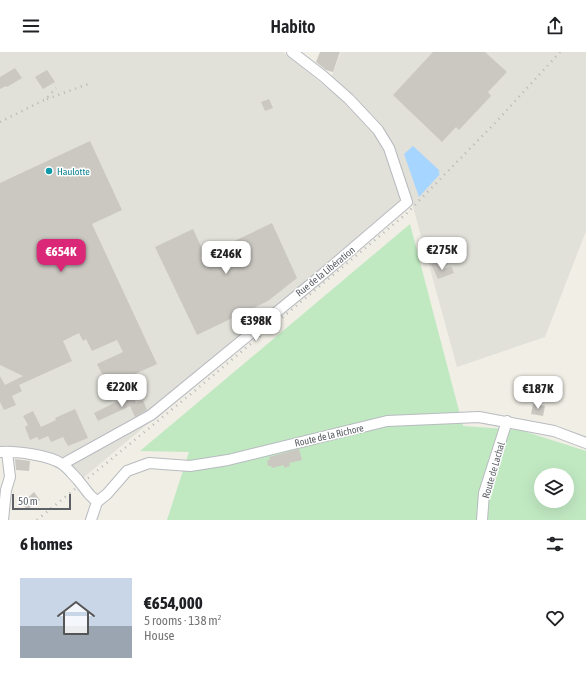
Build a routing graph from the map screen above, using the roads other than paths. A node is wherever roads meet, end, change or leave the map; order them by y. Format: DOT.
graph roads {
  1 [pos="292,52"];
  2 [pos="507,421"];
  3 [pos="586,443"];
  4 [pos="4,455"];
  5 [pos="63,465"];
  6 [pos="97,502"];
  7 [pos="2,506"];
  8 [pos="3,520"];
  9 [pos="91,520"];
  10 [pos="482,520"];
  1 -- 5 [label="street, Rue de la Libération"];
  2 -- 3 [label="street, Route de la Richore"];
  2 -- 6 [label="street, Route de la Richore"];
  2 -- 10 [label="street, Route de Lachal"];
  4 -- 5 [label="street"];
  4 -- 7 [label="street"];
  5 -- 6 [label="street, bridge"];
  6 -- 9 [label="street"];
  7 -- 8 [label="street"];
}
